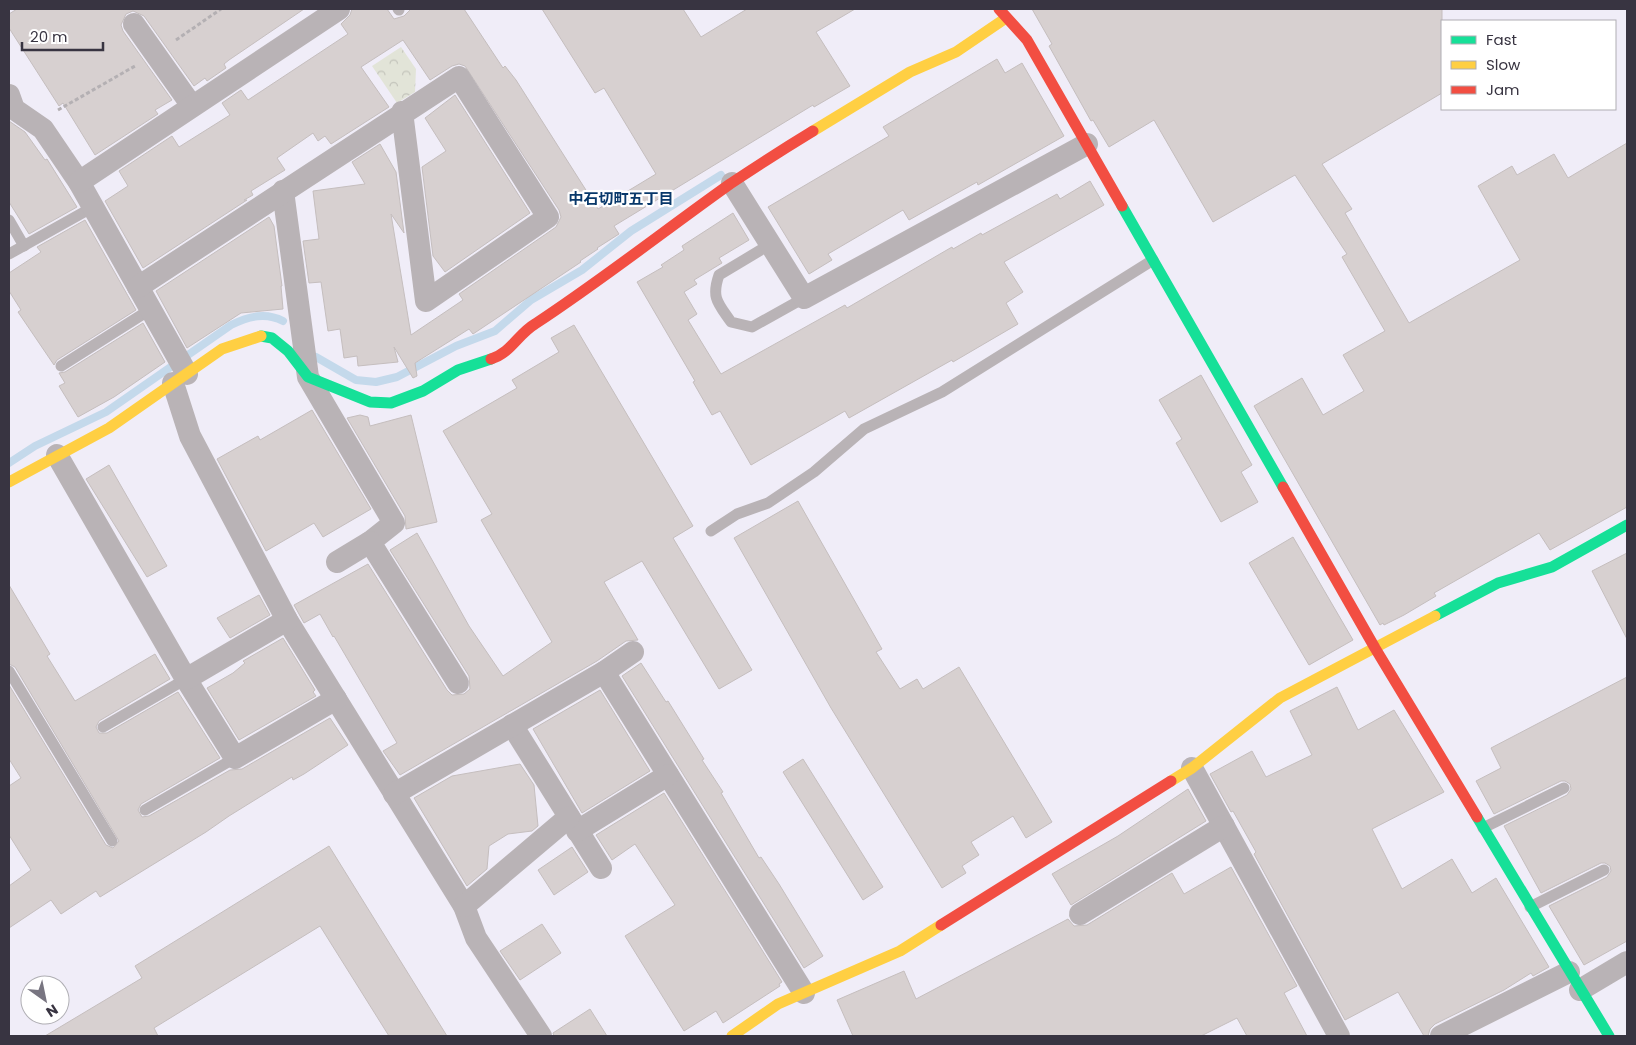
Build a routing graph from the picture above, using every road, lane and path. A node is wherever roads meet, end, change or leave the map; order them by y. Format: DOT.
graph roads {
  1 [pos="221,9"];
  2 [pos="339,9"];
  3 [pos="1002,14"];
  4 [pos="134,24"];
  5 [pos="155,54"];
  6 [pos="10,105"];
  7 [pos="192,106"];
  8 [pos="402,112"];
  9 [pos="36,124"];
  10 [pos="1087,144"];
  11 [pos="79,182"];
  12 [pos="732,184"];
  13 [pos="283,191"];
  14 [pos="93,207"];
  15 [pos="9,220"];
  16 [pos="770,245"];
  17 [pos="24,246"];
  18 [pos="9,254"];
  19 [pos="1153,260"];
  20 [pos="138,287"];
  21 [pos="804,298"];
  22 [pos="151,309"];
  23 [pos="61,366"];
  24 [pos="180,369"];
  25 [pos="308,377"];
  26 [pos="57,454"];
  27 [pos="9,482"];
  28 [pos="1627,525"];
  29 [pos="711,531"];
  30 [pos="370,542"];
  31 [pos="337,562"];
  32 [pos="287,620"];
  33 [pos="1375,648"];
  34 [pos="633,652"];
  35 [pos="9,671"];
  36 [pos="604,672"];
  37 [pos="186,679"];
  38 [pos="458,683"];
  39 [pos="336,699"];
  40 [pos="512,726"];
  41 [pos="103,727"];
  42 [pos="235,758"];
  43 [pos="1192,768"];
  44 [pos="668,775"];
  45 [pos="1564,788"];
  46 [pos="394,794"];
  47 [pos="145,810"];
  48 [pos="573,824"];
  49 [pos="1224,826"];
  50 [pos="1483,828"];
  51 [pos="112,841"];
  52 [pos="601,868"];
  53 [pos="1604,870"];
  54 [pos="464,906"];
  55 [pos="1530,907"];
  56 [pos="1080,914"];
  57 [pos="1627,962"];
  58 [pos="1575,981"];
  59 [pos="804,993"];
  60 [pos="541,1036"];
  61 [pos="732,1036"];
  62 [pos="1339,1036"];
  63 [pos="1441,1036"];
  64 [pos="1609,1036"];
  1 -- 5 [label="path"];
  2 -- 7 [label="street"];
  3 -- 10 [label="street"];
  3 -- 12 [label="street"];
  4 -- 5 [label="street"];
  5 -- 7 [label="street"];
  5 -- 9 [label="path"];
  6 -- 9 [label="street"];
  7 -- 11 [label="street"];
  8 -- 8 [label="street"];
  8 -- 13 [label="street"];
  9 -- 11 [label="street"];
  10 -- 19 [label="street"];
  10 -- 21 [label="street"];
  11 -- 14 [label="street"];
  12 -- 16 [label="street"];
  12 -- 25 [label="street"];
  13 -- 20 [label="street"];
  13 -- 25 [label="street"];
  14 -- 17 [label="lane"];
  14 -- 20 [label="street"];
  15 -- 17 [label="lane"];
  16 -- 21 [label="street"];
  16 -- 21 [label="lane"];
  17 -- 18 [label="lane"];
  19 -- 29 [label="lane"];
  19 -- 33 [label="street"];
  20 -- 22 [label="street"];
  22 -- 23 [label="lane"];
  22 -- 24 [label="street"];
  24 -- 25 [label="street"];
  24 -- 26 [label="street"];
  24 -- 32 [label="street"];
  25 -- 30 [label="street"];
  26 -- 27 [label="street"];
  26 -- 37 [label="street"];
  28 -- 33 [label="street"];
  30 -- 31 [label="street"];
  30 -- 38 [label="street"];
  32 -- 37 [label="street"];
  32 -- 39 [label="street"];
  33 -- 43 [label="street"];
  33 -- 50 [label="street"];
  34 -- 36 [label="street"];
  35 -- 51 [label="lane"];
  36 -- 40 [label="street"];
  36 -- 44 [label="street"];
  37 -- 41 [label="lane"];
  37 -- 42 [label="street"];
  39 -- 42 [label="street"];
  39 -- 46 [label="street"];
  40 -- 46 [label="street"];
  40 -- 48 [label="street"];
  42 -- 47 [label="lane"];
  43 -- 49 [label="street"];
  43 -- 59 [label="street"];
  44 -- 48 [label="street"];
  44 -- 59 [label="street"];
  45 -- 50 [label="lane"];
  46 -- 54 [label="street"];
  48 -- 52 [label="street"];
  48 -- 54 [label="street"];
  49 -- 56 [label="street"];
  49 -- 62 [label="street"];
  50 -- 55 [label="street"];
  53 -- 55 [label="lane"];
  54 -- 60 [label="street"];
  55 -- 58 [label="street"];
  57 -- 58 [label="street"];
  58 -- 63 [label="street"];
  58 -- 64 [label="street"];
  59 -- 61 [label="street"];
}
